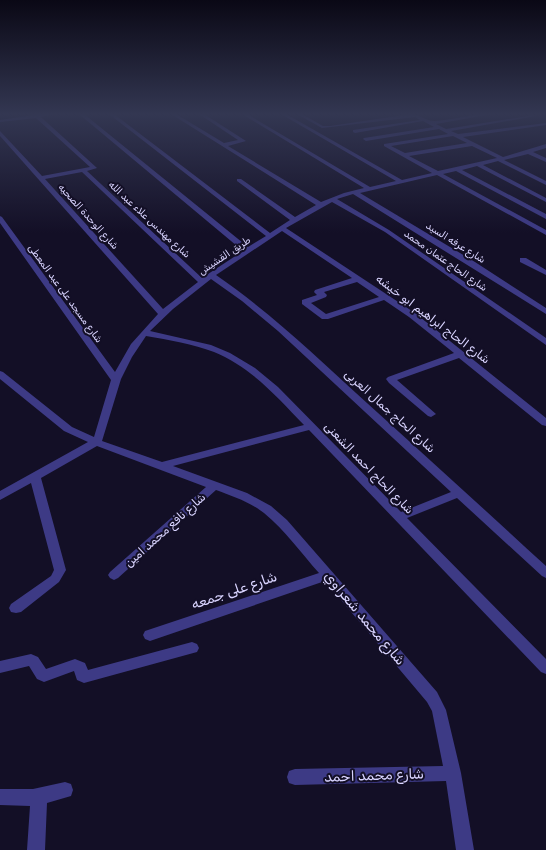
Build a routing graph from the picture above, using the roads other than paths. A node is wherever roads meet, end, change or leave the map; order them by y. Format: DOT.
graph roads {
  1 [pos="19,154"];
  2 [pos="78,154"];
  3 [pos="129,154"];
  4 [pos="163,154"];
  5 [pos="237,154"];
  6 [pos="310,154"];
  7 [pos="352,154"];
  8 [pos="411,154"];
  9 [pos="491,154"];
  10 [pos="522,154"];
  11 [pos="533,154"];
  12 [pos="402,155"];
  13 [pos="501,159"];
  14 [pos="546,160"];
  15 [pos="479,164"];
  16 [pos="456,170"];
  17 [pos="84,171"];
  18 [pos="438,173"];
  19 [pos="41,178"];
  20 [pos="239,180"];
  21 [pos="400,181"];
  22 [pos="546,183"];
  23 [pos="368,188"];
  24 [pos="354,192"];
  25 [pos="332,199"];
  26 [pos="546,200"];
  27 [pos="321,206"];
  28 [pos="546,217"];
  29 [pos="0,218"];
  30 [pos="295,220"];
  31 [pos="281,228"];
  32 [pos="546,233"];
  33 [pos="270,236"];
  34 [pos="247,250"];
  35 [pos="523,260"];
  36 [pos="546,273"];
  37 [pos="212,276"];
  38 [pos="357,279"];
  39 [pos="202,282"];
  40 [pos="386,297"];
  41 [pos="546,312"];
  42 [pos="162,313"];
  43 [pos="145,333"];
  44 [pos="546,342"];
  45 [pos="462,354"];
  46 [pos="0,374"];
  47 [pos="115,378"];
  48 [pos="431,414"];
  49 [pos="546,423"];
  50 [pos="310,426"];
  51 [pos="96,442"];
  52 [pos="162,466"];
  53 [pos="35,476"];
  54 [pos="215,485"];
  55 [pos="460,492"];
  56 [pos="1,494"];
  57 [pos="399,516"];
  58 [pos="546,573"];
  59 [pos="114,575"];
  60 [pos="328,575"];
  61 [pos="16,608"];
  62 [pos="150,635"];
  63 [pos="192,648"];
  64 [pos="0,668"];
  65 [pos="546,668"];
  66 [pos="453,772"];
  67 [pos="295,777"];
  68 [pos="65,790"];
  69 [pos="0,797"];
  70 [pos="38,798"];
  71 [pos="36,850"];
  72 [pos="465,850"];
  1 -- 19 [label="street, شارع الوحدة الصحيه"];
  2 -- 17 [label="street"];
  3 -- 34 [label="street"];
  4 -- 33 [label="street"];
  5 -- 27 [label="street"];
  6 -- 23 [label="street"];
  7 -- 21 [label="street"];
  8 -- 12 [label="street"];
  9 -- 13 [label="street"];
  10 -- 13 [label="street, طريق القشيش"];
  11 -- 14 [label="street"];
  12 -- 18 [label="street"];
  13 -- 15 [label="street, طريق القشيش"];
  13 -- 22 [label="street"];
  15 -- 16 [label="street, طريق القشيش"];
  15 -- 26 [label="street"];
  16 -- 18 [label="street, طريق القشيش"];
  16 -- 28 [label="street"];
  17 -- 19 [label="street"];
  17 -- 39 [label="street, شارع مهندس علاء عبد الله"];
  18 -- 21 [label="street, طريق القشيش"];
  18 -- 32 [label="street"];
  19 -- 42 [label="street, شارع الوحدة الصحيه"];
  20 -- 30 [label="street"];
  21 -- 23 [label="street, طريق القشيش"];
  23 -- 24 [label="street, طريق القشيش"];
  24 -- 25 [label="street, طريق القشيش"];
  24 -- 41 [label="street, شارع عرفه السيد"];
  25 -- 27 [label="street, طريق القشيش"];
  25 -- 44 [label="street, شارع الحاج عتمان محمد"];
  27 -- 30 [label="street, طريق القشيش"];
  29 -- 47 [label="street, شارع مسجد على عبد المعطى"];
  30 -- 31 [label="street, طريق القشيش"];
  31 -- 33 [label="street, طريق القشيش"];
  31 -- 38 [label="street, شارع الحاج ابراهيم ابو خيشه"];
  33 -- 34 [label="street, طريق القشيش"];
  34 -- 37 [label="street, طريق القشيش"];
  35 -- 36 [label="street"];
  37 -- 39 [label="street, طريق القشيش"];
  37 -- 55 [label="street, شارع الحاج جمال العربى"];
  38 -- 40 [label="street, شارع الحاج ابراهيم ابو خيشه"];
  38 -- 40 [label="street"];
  39 -- 42 [label="street, طريق القشيش"];
  40 -- 45 [label="street, شارع الحاج ابراهيم ابو خيشه"];
  42 -- 43 [label="street, طريق القشيش"];
  43 -- 47 [label="street, طريق القشيش"];
  43 -- 50 [label="street, شارع الحاج احمد الشعنى"];
  45 -- 48 [label="street"];
  45 -- 49 [label="street, شارع الحاج ابراهيم ابو خيشه"];
  46 -- 51 [label="street, شارع محمد شعراوي"];
  47 -- 51 [label="street, طريق القشيش"];
  50 -- 52 [label="street"];
  50 -- 57 [label="street, شارع الحاج احمد الشعنى"];
  51 -- 52 [label="street, شارع محمد شعراوي"];
  51 -- 53 [label="street"];
  52 -- 54 [label="street, شارع محمد شعراوي"];
  53 -- 56 [label="street"];
  53 -- 61 [label="street"];
  54 -- 59 [label="street, شارع نافع محمد امين"];
  54 -- 60 [label="street, شارع محمد شعراوي"];
  55 -- 57 [label="street"];
  55 -- 58 [label="street, شارع الحاج جمال العربى"];
  57 -- 65 [label="street, شارع الحاج احمد الشعنى"];
  60 -- 62 [label="street, شارع على جمعه"];
  60 -- 66 [label="street, شارع محمد شعراوي"];
  63 -- 64 [label="street"];
  66 -- 67 [label="street, شارع محمد احمد"];
  66 -- 72 [label="street, شارع محمد شعراوي"];
  68 -- 70 [label="street"];
  69 -- 70 [label="street"];
  70 -- 71 [label="street"];
}
